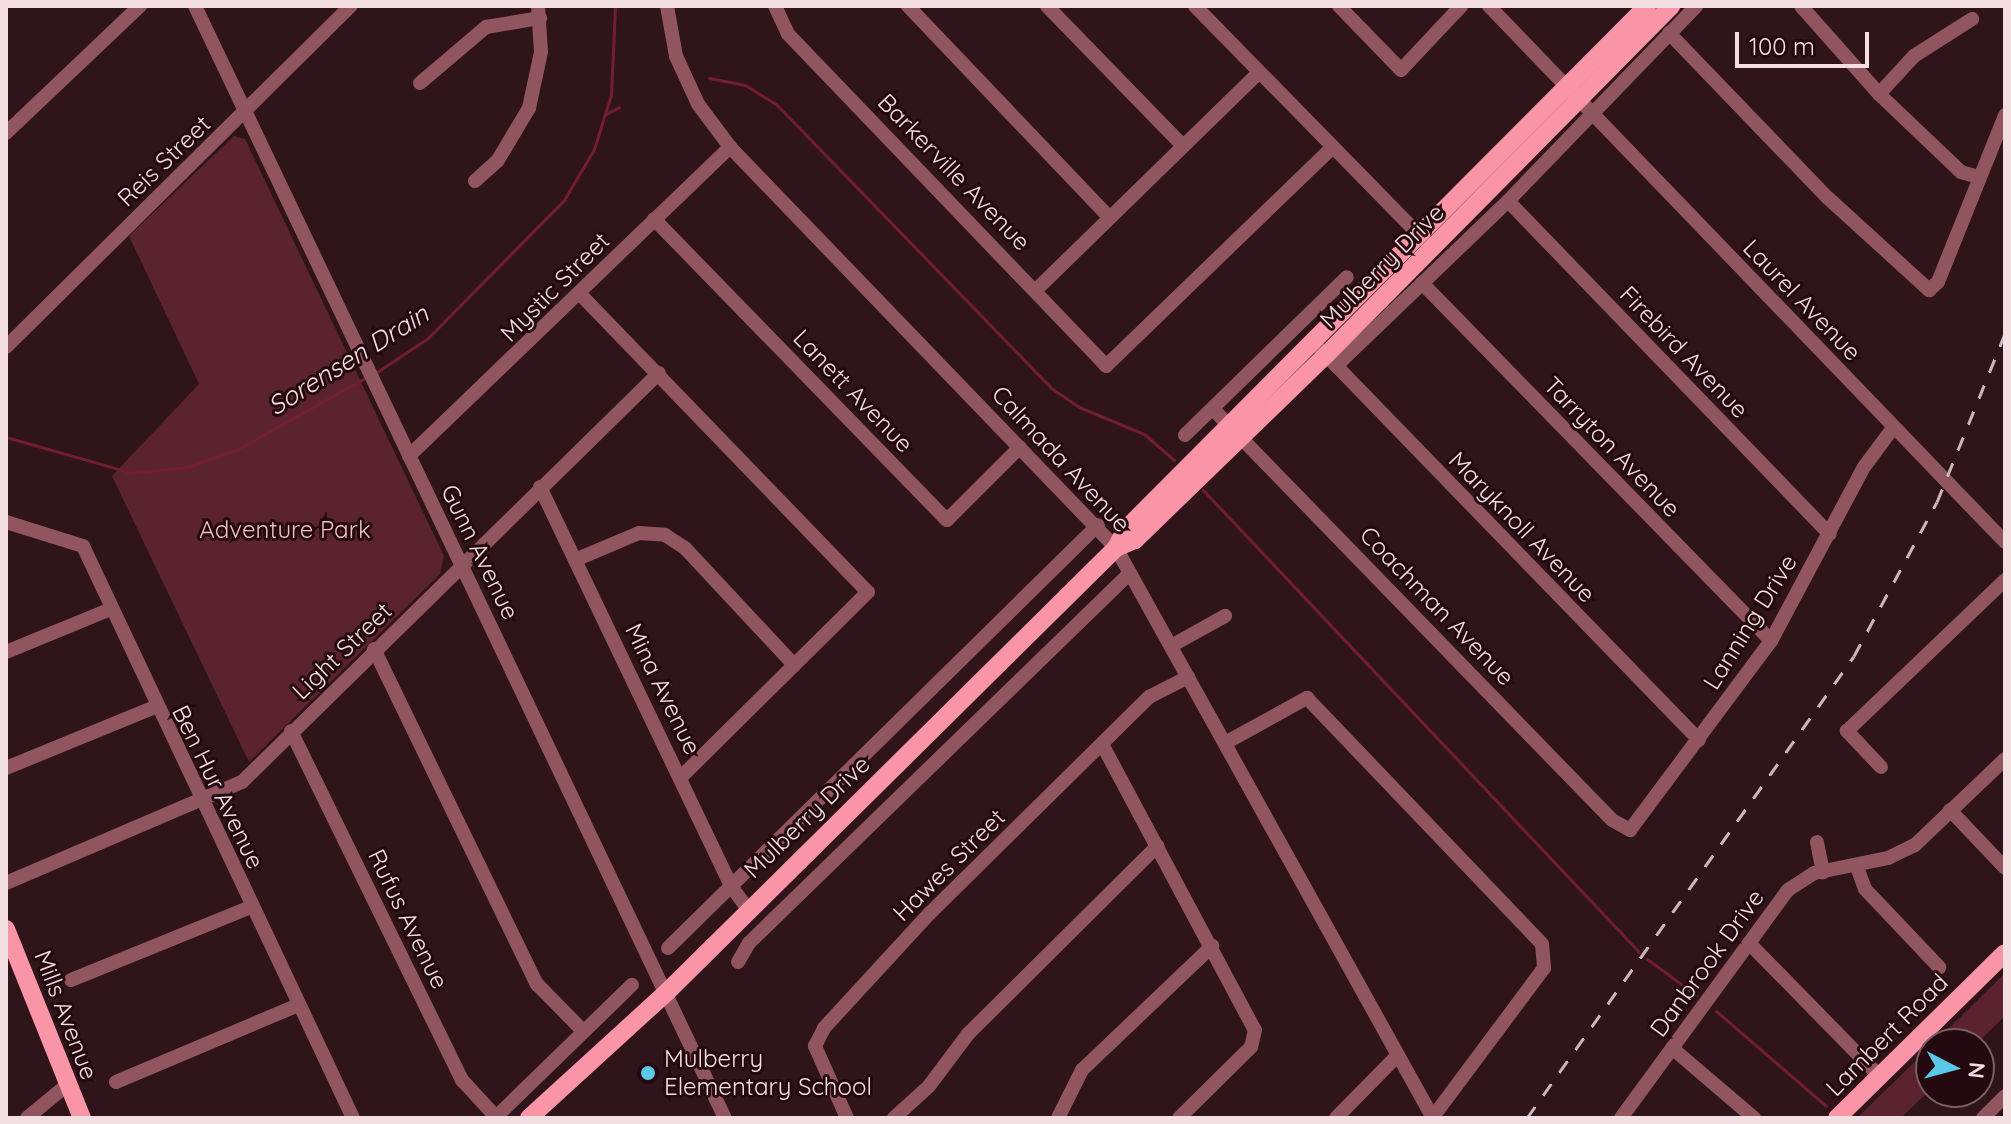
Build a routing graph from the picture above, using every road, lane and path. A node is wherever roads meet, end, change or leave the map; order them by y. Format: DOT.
graph roads {
  1 [pos="140,6"];
  2 [pos="195,6"];
  3 [pos="350,6"];
  4 [pos="667,6"];
  5 [pos="775,6"];
  6 [pos="908,6"];
  7 [pos="1047,6"];
  8 [pos="1195,6"];
  9 [pos="1339,6"];
  10 [pos="1461,6"];
  11 [pos="1489,6"];
  12 [pos="1647,6"];
  13 [pos="1671,6"];
  14 [pos="1696,6"];
  15 [pos="1801,6"];
  16 [pos="539,12"];
  17 [pos="1972,19"];
  18 [pos="1669,33"];
  19 [pos="1259,72"];
  20 [pos="420,83"];
  21 [pos="1879,94"];
  22 [pos="1580,100"];
  23 [pos="247,113"];
  24 [pos="2005,115"];
  25 [pos="6,133"];
  26 [pos="1183,146"];
  27 [pos="730,147"];
  28 [pos="1332,148"];
  29 [pos="1979,177"];
  30 [pos="475,181"];
  31 [pos="1508,201"];
  32 [pos="1107,215"];
  33 [pos="654,219"];
  34 [pos="1427,243"];
  35 [pos="1347,277"];
  36 [pos="1422,283"];
  37 [pos="1037,289"];
  38 [pos="580,294"];
  39 [pos="6,347"];
  40 [pos="1326,355"];
  41 [pos="659,373"];
  42 [pos="1214,410"];
  43 [pos="1893,428"];
  44 [pos="1236,430"];
  45 [pos="1185,435"];
  46 [pos="1020,447"];
  47 [pos="409,456"];
  48 [pos="540,487"];
  49 [pos="6,522"];
  50 [pos="1098,525"];
  51 [pos="1830,534"];
  52 [pos="2003,534"];
  53 [pos="1116,548"];
  54 [pos="575,560"];
  55 [pos="461,565"];
  56 [pos="1130,573"];
  57 [pos="2005,580"];
  58 [pos="111,609"];
  59 [pos="1225,616"];
  60 [pos="1771,641"];
  61 [pos="1171,646"];
  62 [pos="374,649"];
  63 [pos="6,652"];
  64 [pos="794,665"];
  65 [pos="1188,677"];
  66 [pos="155,707"];
  67 [pos="291,731"];
  68 [pos="1699,740"];
  69 [pos="1225,743"];
  70 [pos="1102,744"];
  71 [pos="2005,759"];
  72 [pos="1881,767"];
  73 [pos="6,768"];
  74 [pos="681,777"];
  75 [pos="201,804"];
  76 [pos="1950,810"];
  77 [pos="1630,830"];
  78 [pos="1817,842"];
  79 [pos="1157,846"];
  80 [pos="1857,867"];
  81 [pos="2005,868"];
  82 [pos="1823,872"];
  83 [pos="6,883"];
  84 [pos="731,886"];
  85 [pos="251,907"];
  86 [pos="748,909"];
  87 [pos="7,936"];
  88 [pos="1749,943"];
  89 [pos="1212,946"];
  90 [pos="668,948"];
  91 [pos="2005,953"];
  92 [pos="738,962"];
  93 [pos="1939,967"];
  94 [pos="71,980"];
  95 [pos="632,985"];
  96 [pos="668,991"];
  97 [pos="298,1005"];
  98 [pos="583,1031"];
  99 [pos="1672,1048"];
  100 [pos="1398,1055"];
  101 [pos="1880,1077"];
  102 [pos="116,1082"];
  103 [pos="67,1085"];
  104 [pos="2005,1096"];
  105 [pos="27,1118"];
  106 [pos="82,1118"];
  107 [pos="353,1118"];
  108 [pos="496,1118"];
  109 [pos="529,1118"];
  110 [pos="725,1118"];
  111 [pos="847,1118"];
  112 [pos="894,1118"];
  113 [pos="1058,1118"];
  114 [pos="1179,1118"];
  115 [pos="1336,1118"];
  116 [pos="1433,1118"];
  117 [pos="1621,1118"];
  118 [pos="1754,1118"];
  119 [pos="1837,1118"];
  120 [pos="1983,1118"];
  1 -- 25 [label="street"];
  2 -- 23 [label="street, Gunn Avenue"];
  3 -- 23 [label="street, Reis Street"];
  4 -- 27 [label="street, Calmada Avenue"];
  5 -- 37 [label="street, Barkerville Avenue"];
  6 -- 32 [label="street"];
  7 -- 26 [label="street"];
  8 -- 19 [label="street"];
  9 -- 10 [label="street"];
  11 -- 22 [label="street, Laurel Avenue"];
  12 -- 22 [label="main road, Mulberry Drive"];
  13 -- 22 [label="main road, Mulberry Drive"];
  14 -- 18 [label="street"];
  15 -- 21 [label="street"];
  16 -- 20 [label="street"];
  16 -- 30 [label="street"];
  17 -- 21 [label="street"];
  18 -- 22 [label="street"];
  18 -- 29 [label="street"];
  19 -- 26 [label="street"];
  19 -- 28 [label="street"];
  21 -- 29 [label="street"];
  22 -- 31 [label="street"];
  22 -- 34 [label="main road, Mulberry Drive"];
  22 -- 43 [label="street, Laurel Avenue"];
  23 -- 39 [label="street, Reis Street"];
  23 -- 47 [label="street, Gunn Avenue"];
  24 -- 29 [label="street"];
  26 -- 32 [label="street"];
  27 -- 33 [label="street, Mystic Street"];
  27 -- 46 [label="street, Calmada Avenue"];
  28 -- 34 [label="street"];
  28 -- 37 [label="street, Barkerville Avenue"];
  31 -- 36 [label="street"];
  31 -- 51 [label="street, Firebird Avenue"];
  32 -- 37 [label="street"];
  33 -- 38 [label="street, Mystic Street"];
  33 -- 46 [label="street, Lanett Avenue"];
  34 -- 40 [label="main road, Mulberry Drive"];
  35 -- 42 [label="street"];
  36 -- 40 [label="street"];
  36 -- 60 [label="street, Tarryton Avenue"];
  38 -- 41 [label="street"];
  38 -- 47 [label="street, Mystic Street"];
  40 -- 44 [label="main road, Mulberry Drive"];
  40 -- 68 [label="street, Maryknoll Avenue"];
  41 -- 48 [label="street, Light Street"];
  41 -- 64 [label="street"];
  42 -- 44 [label="street, Coachman Avenue"];
  42 -- 45 [label="street"];
  43 -- 51 [label="street, Lanning Drive"];
  43 -- 52 [label="street, Laurel Avenue"];
  44 -- 53 [label="main road, Mulberry Drive"];
  44 -- 77 [label="street, Coachman Avenue"];
  46 -- 50 [label="street, Calmada Avenue"];
  47 -- 55 [label="street, Gunn Avenue"];
  48 -- 54 [label="street, Mina Avenue"];
  48 -- 55 [label="street, Light Street"];
  49 -- 58 [label="street, Ben Hur Avenue"];
  50 -- 53 [label="street, Calmada Avenue"];
  50 -- 84 [label="street, Mulberry Drive"];
  51 -- 60 [label="street, Lanning Drive"];
  53 -- 56 [label="street, Calmada Avenue"];
  53 -- 86 [label="main road, Mulberry Drive"];
  54 -- 64 [label="street"];
  54 -- 74 [label="street, Mina Avenue"];
  55 -- 62 [label="street, Light Street"];
  55 -- 96 [label="street, Gunn Avenue"];
  56 -- 61 [label="street, Calmada Avenue"];
  56 -- 92 [label="street"];
  57 -- 72 [label="street"];
  58 -- 63 [label="street"];
  58 -- 66 [label="street, Ben Hur Avenue"];
  59 -- 61 [label="street"];
  60 -- 68 [label="street, Lanning Drive"];
  61 -- 65 [label="street, Calmada Avenue"];
  62 -- 67 [label="street, Light Street"];
  62 -- 98 [label="street"];
  64 -- 74 [label="street"];
  65 -- 69 [label="street, Calmada Avenue"];
  65 -- 70 [label="street, Hawes Street"];
  66 -- 73 [label="street"];
  66 -- 75 [label="street, Ben Hur Avenue"];
  67 -- 75 [label="street, Light Street"];
  67 -- 108 [label="street, Rufus Avenue"];
  68 -- 77 [label="street, Lanning Drive"];
  69 -- 100 [label="street, Calmada Avenue"];
  69 -- 116 [label="street"];
  70 -- 79 [label="street"];
  70 -- 111 [label="street, Hawes Street"];
  71 -- 76 [label="street, Danbrook Drive"];
  74 -- 84 [label="street, Mina Avenue"];
  75 -- 83 [label="street, Light Street"];
  75 -- 85 [label="street, Ben Hur Avenue"];
  76 -- 80 [label="street, Danbrook Drive"];
  76 -- 81 [label="street"];
  78 -- 82 [label="street"];
  79 -- 89 [label="street"];
  79 -- 112 [label="street"];
  80 -- 82 [label="street, Danbrook Drive"];
  80 -- 93 [label="street"];
  82 -- 88 [label="street, Danbrook Drive"];
  84 -- 86 [label="street, Mina Avenue"];
  84 -- 90 [label="street, Mulberry Drive"];
  85 -- 94 [label="street"];
  85 -- 97 [label="street, Ben Hur Avenue"];
  86 -- 96 [label="main road, Mulberry Drive"];
  87 -- 103 [label="main road, Mills Avenue"];
  88 -- 99 [label="street, Danbrook Drive"];
  88 -- 101 [label="street"];
  89 -- 113 [label="street"];
  89 -- 114 [label="street"];
  91 -- 101 [label="main road, Lambert Road"];
  95 -- 98 [label="street"];
  96 -- 109 [label="main road, Mulberry Drive"];
  96 -- 110 [label="street, Gunn Avenue"];
  97 -- 102 [label="street"];
  97 -- 107 [label="street, Ben Hur Avenue"];
  98 -- 108 [label="street"];
  99 -- 117 [label="street, Danbrook Drive"];
  99 -- 118 [label="street"];
  100 -- 115 [label="street"];
  100 -- 116 [label="street, Calmada Avenue"];
  101 -- 119 [label="main road, Lambert Road"];
  103 -- 105 [label="street"];
  103 -- 106 [label="main road, Mills Avenue"];
  104 -- 120 [label="street"];
}
